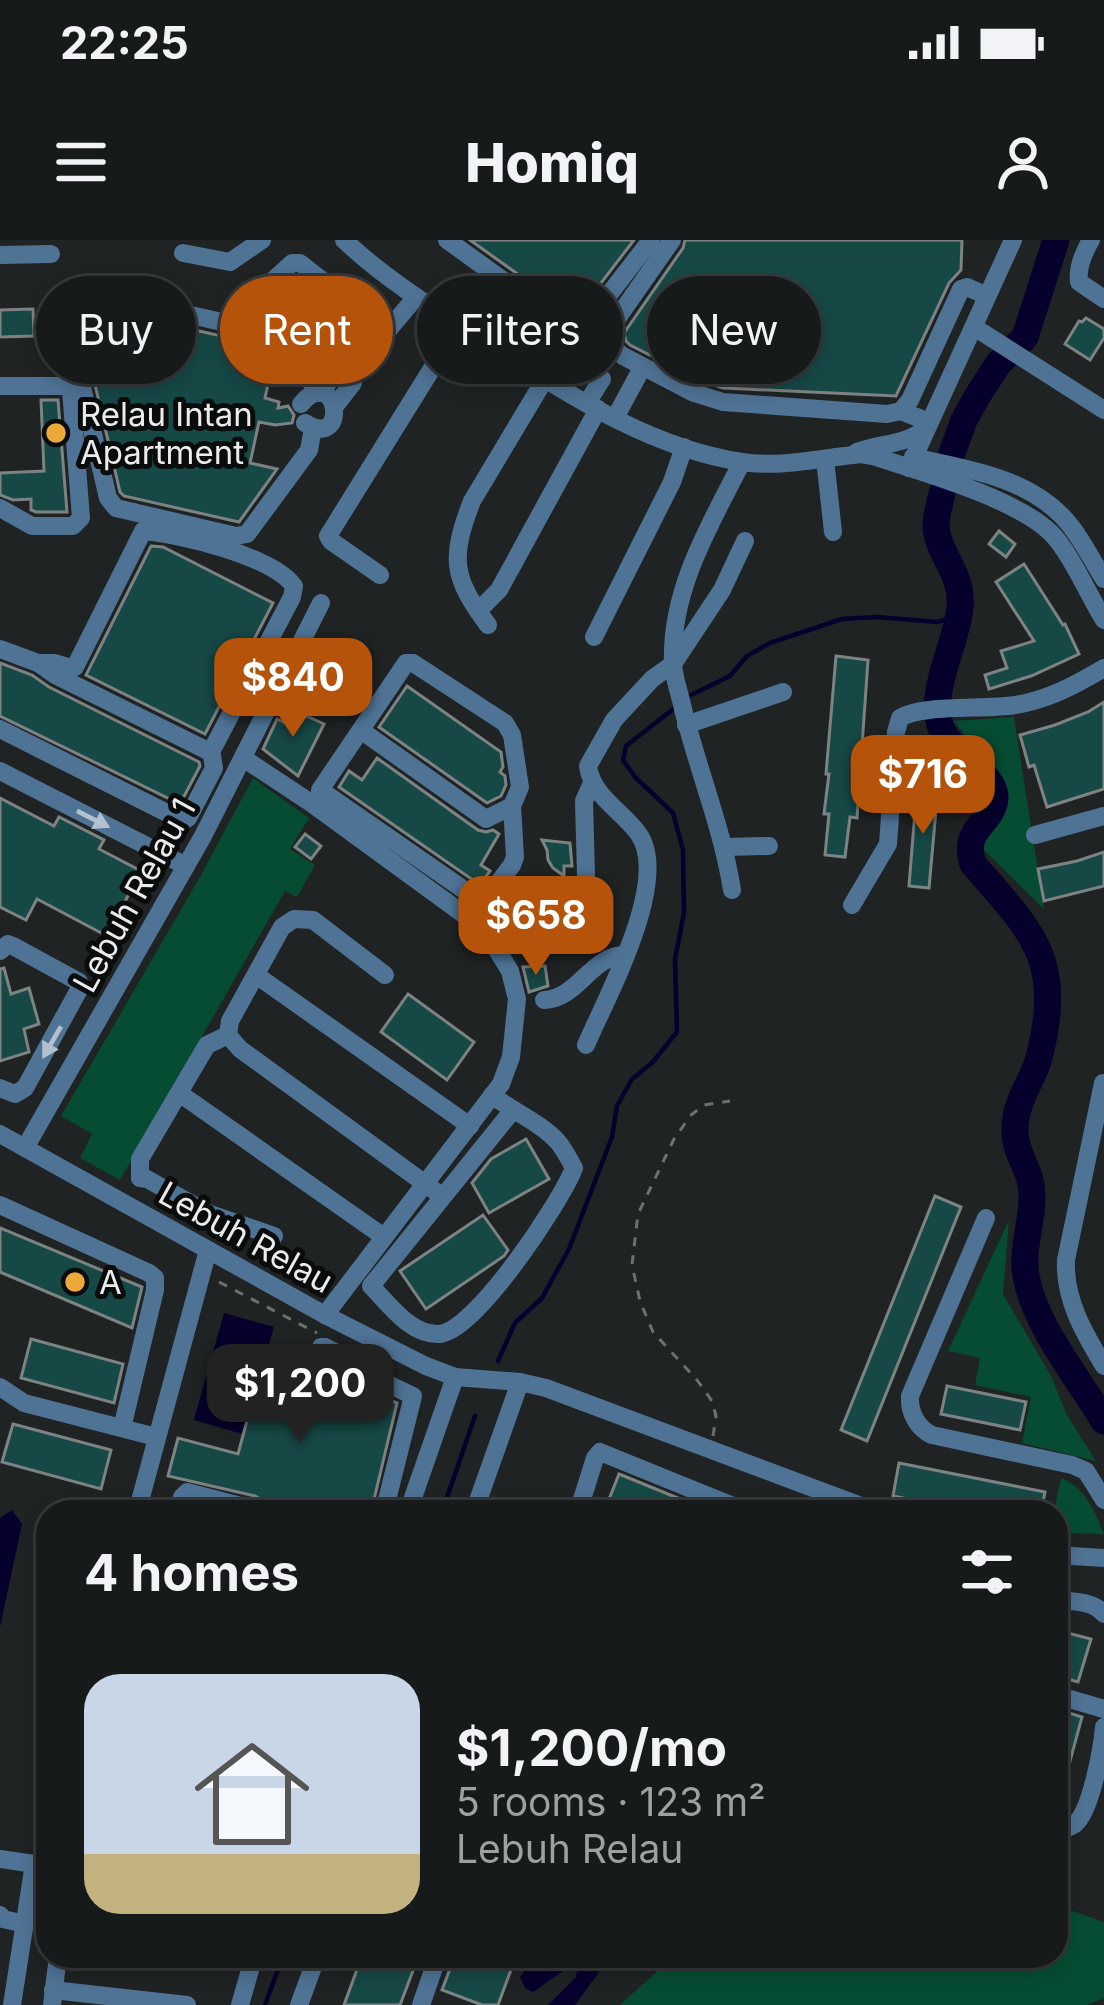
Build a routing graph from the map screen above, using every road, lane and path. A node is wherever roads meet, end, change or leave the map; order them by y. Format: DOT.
graph roads {
  1 [pos="262,240"];
  2 [pos="344,240"];
  3 [pos="447,240"];
  4 [pos="650,240"];
  5 [pos="672,240"];
  6 [pos="1012,240"];
  7 [pos="1091,240"];
  8 [pos="183,253"];
  9 [pos="51,254"];
  10 [pos="0,255"];
  11 [pos="278,276"];
  12 [pos="317,276"];
  13 [pos="987,296"];
  14 [pos="416,297"];
  15 [pos="1104,299"];
  16 [pos="220,321"];
  17 [pos="393,324"];
  18 [pos="974,327"];
  19 [pos="642,368"];
  20 [pos="314,384"];
  21 [pos="351,384"];
  22 [pos="422,384"];
  23 [pos="542,384"];
  24 [pos="554,384"];
  25 [pos="602,384"];
  26 [pos="0,386"];
  27 [pos="327,400"];
  28 [pos="600,410"];
  29 [pos="1104,410"];
  30 [pos="901,411"];
  31 [pos="306,418"];
  32 [pos="928,424"];
  33 [pos="684,447"];
  34 [pos="847,455"];
  35 [pos="825,459"];
  36 [pos="742,462"];
  37 [pos="911,463"];
  38 [pos="0,508"];
  39 [pos="833,532"];
  40 [pos="746,541"];
  41 [pos="380,575"];
  42 [pos="1104,579"];
  43 [pos="321,604"];
  44 [pos="1104,620"];
  45 [pos="594,637"];
  46 [pos="0,649"];
  47 [pos="38,663"];
  48 [pos="674,664"];
  49 [pos="1104,668"];
  50 [pos="444,684"];
  51 [pos="783,692"];
  52 [pos="432,703"];
  53 [pos="685,718"];
  54 [pos="0,729"];
  55 [pos="364,736"];
  56 [pos="211,750"];
  57 [pos="243,758"];
  58 [pos="69,764"];
  59 [pos="0,771"];
  60 [pos="592,783"];
  61 [pos="316,796"];
  62 [pos="51,797"];
  63 [pos="512,806"];
  64 [pos="1104,816"];
  65 [pos="1035,835"];
  66 [pos="769,846"];
  67 [pos="725,847"];
  68 [pos="186,866"];
  69 [pos="586,876"];
  70 [pos="732,890"];
  71 [pos="852,904"];
  72 [pos="0,951"];
  73 [pos="625,955"];
  74 [pos="256,975"];
  75 [pos="385,975"];
  76 [pos="544,1000"];
  77 [pos="228,1035"];
  78 [pos="586,1045"];
  79 [pos="1102,1083"];
  80 [pos="0,1088"];
  81 [pos="179,1093"];
  82 [pos="492,1095"];
  83 [pos="730,1101"];
  84 [pos="513,1110"];
  85 [pos="470,1126"];
  86 [pos="1099,1128"];
  87 [pos="0,1134"];
  88 [pos="25,1148"];
  89 [pos="140,1178"];
  90 [pos="429,1195"];
  91 [pos="122,1202"];
  92 [pos="0,1205"];
  93 [pos="986,1218"];
  94 [pos="274,1236"];
  95 [pos="383,1237"];
  96 [pos="208,1250"];
  97 [pos="325,1315"];
  98 [pos="316,1362"];
  99 [pos="1104,1366"];
  100 [pos="347,1377"];
  101 [pos="455,1377"];
  102 [pos="520,1382"];
  103 [pos="388,1384"];
  104 [pos="0,1387"];
  105 [pos="122,1428"];
  106 [pos="156,1437"];
  107 [pos="710,1449"];
  108 [pos="140,1500"];
  109 [pos="181,1500"];
  110 [pos="215,1500"];
  111 [pos="387,1500"];
  112 [pos="412,1500"];
  113 [pos="478,1500"];
  114 [pos="582,1500"];
  115 [pos="718,1500"];
  116 [pos="845,1500"];
  117 [pos="1104,1500"];
  118 [pos="1068,1556"];
  119 [pos="1104,1558"];
  120 [pos="1068,1602"];
  121 [pos="1104,1614"];
  122 [pos="1068,1698"];
  123 [pos="1104,1708"];
  124 [pos="1104,1727"];
  125 [pos="1068,1826"];
  126 [pos="0,1859"];
  127 [pos="36,1864"];
  128 [pos="36,1883"];
  129 [pos="0,1915"];
  130 [pos="25,1924"];
  131 [pos="251,1968"];
  132 [pos="313,1968"];
  133 [pos="434,1968"];
  134 [pos="52,1997"];
  135 [pos="12,2005"];
  136 [pos="187,2005"];
  137 [pos="240,2005"];
  138 [pos="299,2005"];
  139 [pos="422,2005"];
  1 -- 8 [label="street"];
  2 -- 14 [label="street"];
  3 -- 4 [label="street"];
  5 -- 19 [label="street"];
  6 -- 13 [label="street"];
  7 -- 15 [label="street"];
  9 -- 10 [label="street"];
  11 -- 12 [label="street"];
  13 -- 18 [label="street"];
  13 -- 30 [label="street"];
  14 -- 17 [label="street"];
  16 -- 31 [label="street"];
  18 -- 29 [label="street"];
  18 -- 32 [label="street"];
  19 -- 28 [label="street"];
  19 -- 30 [label="street"];
  20 -- 27 [label="street"];
  21 -- 27 [label="street"];
  22 -- 41 [label="street"];
  23 -- 28 [label="street"];
  24 -- 28 [label="street"];
  25 -- 28 [label="street"];
  26 -- 38 [label="street"];
  27 -- 31 [label="street"];
  27 -- 31 [label="street"];
  28 -- 33 [label="street"];
  30 -- 32 [label="street"];
  32 -- 34 [label="street"];
  32 -- 37 [label="street"];
  33 -- 36 [label="street"];
  33 -- 45 [label="street"];
  34 -- 35 [label="street"];
  34 -- 37 [label="street"];
  35 -- 36 [label="street"];
  35 -- 39 [label="street"];
  36 -- 48 [label="street"];
  37 -- 42 [label="street"];
  37 -- 44 [label="street"];
  40 -- 48 [label="street"];
  43 -- 57 [label="street, Lebuh Relau 1"];
  46 -- 47 [label="street"];
  47 -- 56 [label="street"];
  47 -- 56 [label="street"];
  48 -- 53 [label="street"];
  48 -- 60 [label="street"];
  49 -- 71 [label="street"];
  50 -- 52 [label="street"];
  50 -- 55 [label="street"];
  50 -- 63 [label="street"];
  51 -- 53 [label="street"];
  53 -- 67 [label="street"];
  54 -- 58 [label="street"];
  55 -- 61 [label="street"];
  55 -- 63 [label="street"];
  56 -- 58 [label="street"];
  57 -- 61 [label="street"];
  57 -- 68 [label="street, Lebuh Relau 1"];
  58 -- 62 [label="street"];
  59 -- 62 [label="street"];
  60 -- 69 [label="street"];
  60 -- 73 [label="street"];
  61 -- 63 [label="street"];
  61 -- 82 [label="street"];
  62 -- 68 [label="street, one-way"];
  64 -- 65 [label="street"];
  66 -- 67 [label="street"];
  67 -- 70 [label="street"];
  68 -- 88 [label="street, Lebuh Relau 1"];
  72 -- 80 [label="street, one-way"];
  73 -- 76 [label="street"];
  73 -- 78 [label="street"];
  74 -- 75 [label="street"];
  74 -- 77 [label="street"];
  74 -- 85 [label="street"];
  77 -- 81 [label="street"];
  77 -- 90 [label="street"];
  79 -- 86 [label="street"];
  81 -- 89 [label="street"];
  81 -- 95 [label="street"];
  82 -- 84 [label="street"];
  82 -- 85 [label="street"];
  83 -- 107 [label="path"];
  84 -- 90 [label="street"];
  84 -- 90 [label="street"];
  85 -- 90 [label="street"];
  86 -- 99 [label="street"];
  87 -- 88 [label="street, Lebuh Relau"];
  88 -- 91 [label="street, Lebuh Relau"];
  89 -- 91 [label="street"];
  89 -- 94 [label="street"];
  90 -- 95 [label="street"];
  91 -- 96 [label="street, Lebuh Relau"];
  92 -- 105 [label="street"];
  93 -- 117 [label="street"];
  95 -- 97 [label="street"];
  96 -- 97 [label="street, Lebuh Relau"];
  96 -- 106 [label="street"];
  97 -- 101 [label="street, Lebuh Relau"];
  98 -- 103 [label="street"];
  100 -- 103 [label="street"];
  101 -- 102 [label="street, Lebuh Relau"];
  101 -- 112 [label="street"];
  102 -- 107 [label="street, Lebuh Relau"];
  102 -- 113 [label="street"];
  103 -- 111 [label="street"];
  104 -- 105 [label="street"];
  105 -- 106 [label="street"];
  106 -- 108 [label="street"];
  107 -- 116 [label="street, Lebuh Relau"];
  109 -- 110 [label="street"];
  114 -- 115 [label="street"];
  118 -- 119 [label="street"];
  120 -- 121 [label="street"];
  122 -- 123 [label="street"];
  124 -- 125 [label="street"];
  126 -- 127 [label="street"];
  128 -- 130 [label="street"];
  129 -- 130 [label="street"];
  130 -- 135 [label="street"];
  131 -- 137 [label="street"];
  132 -- 138 [label="street"];
  133 -- 139 [label="street"];
  134 -- 136 [label="street"];
}
